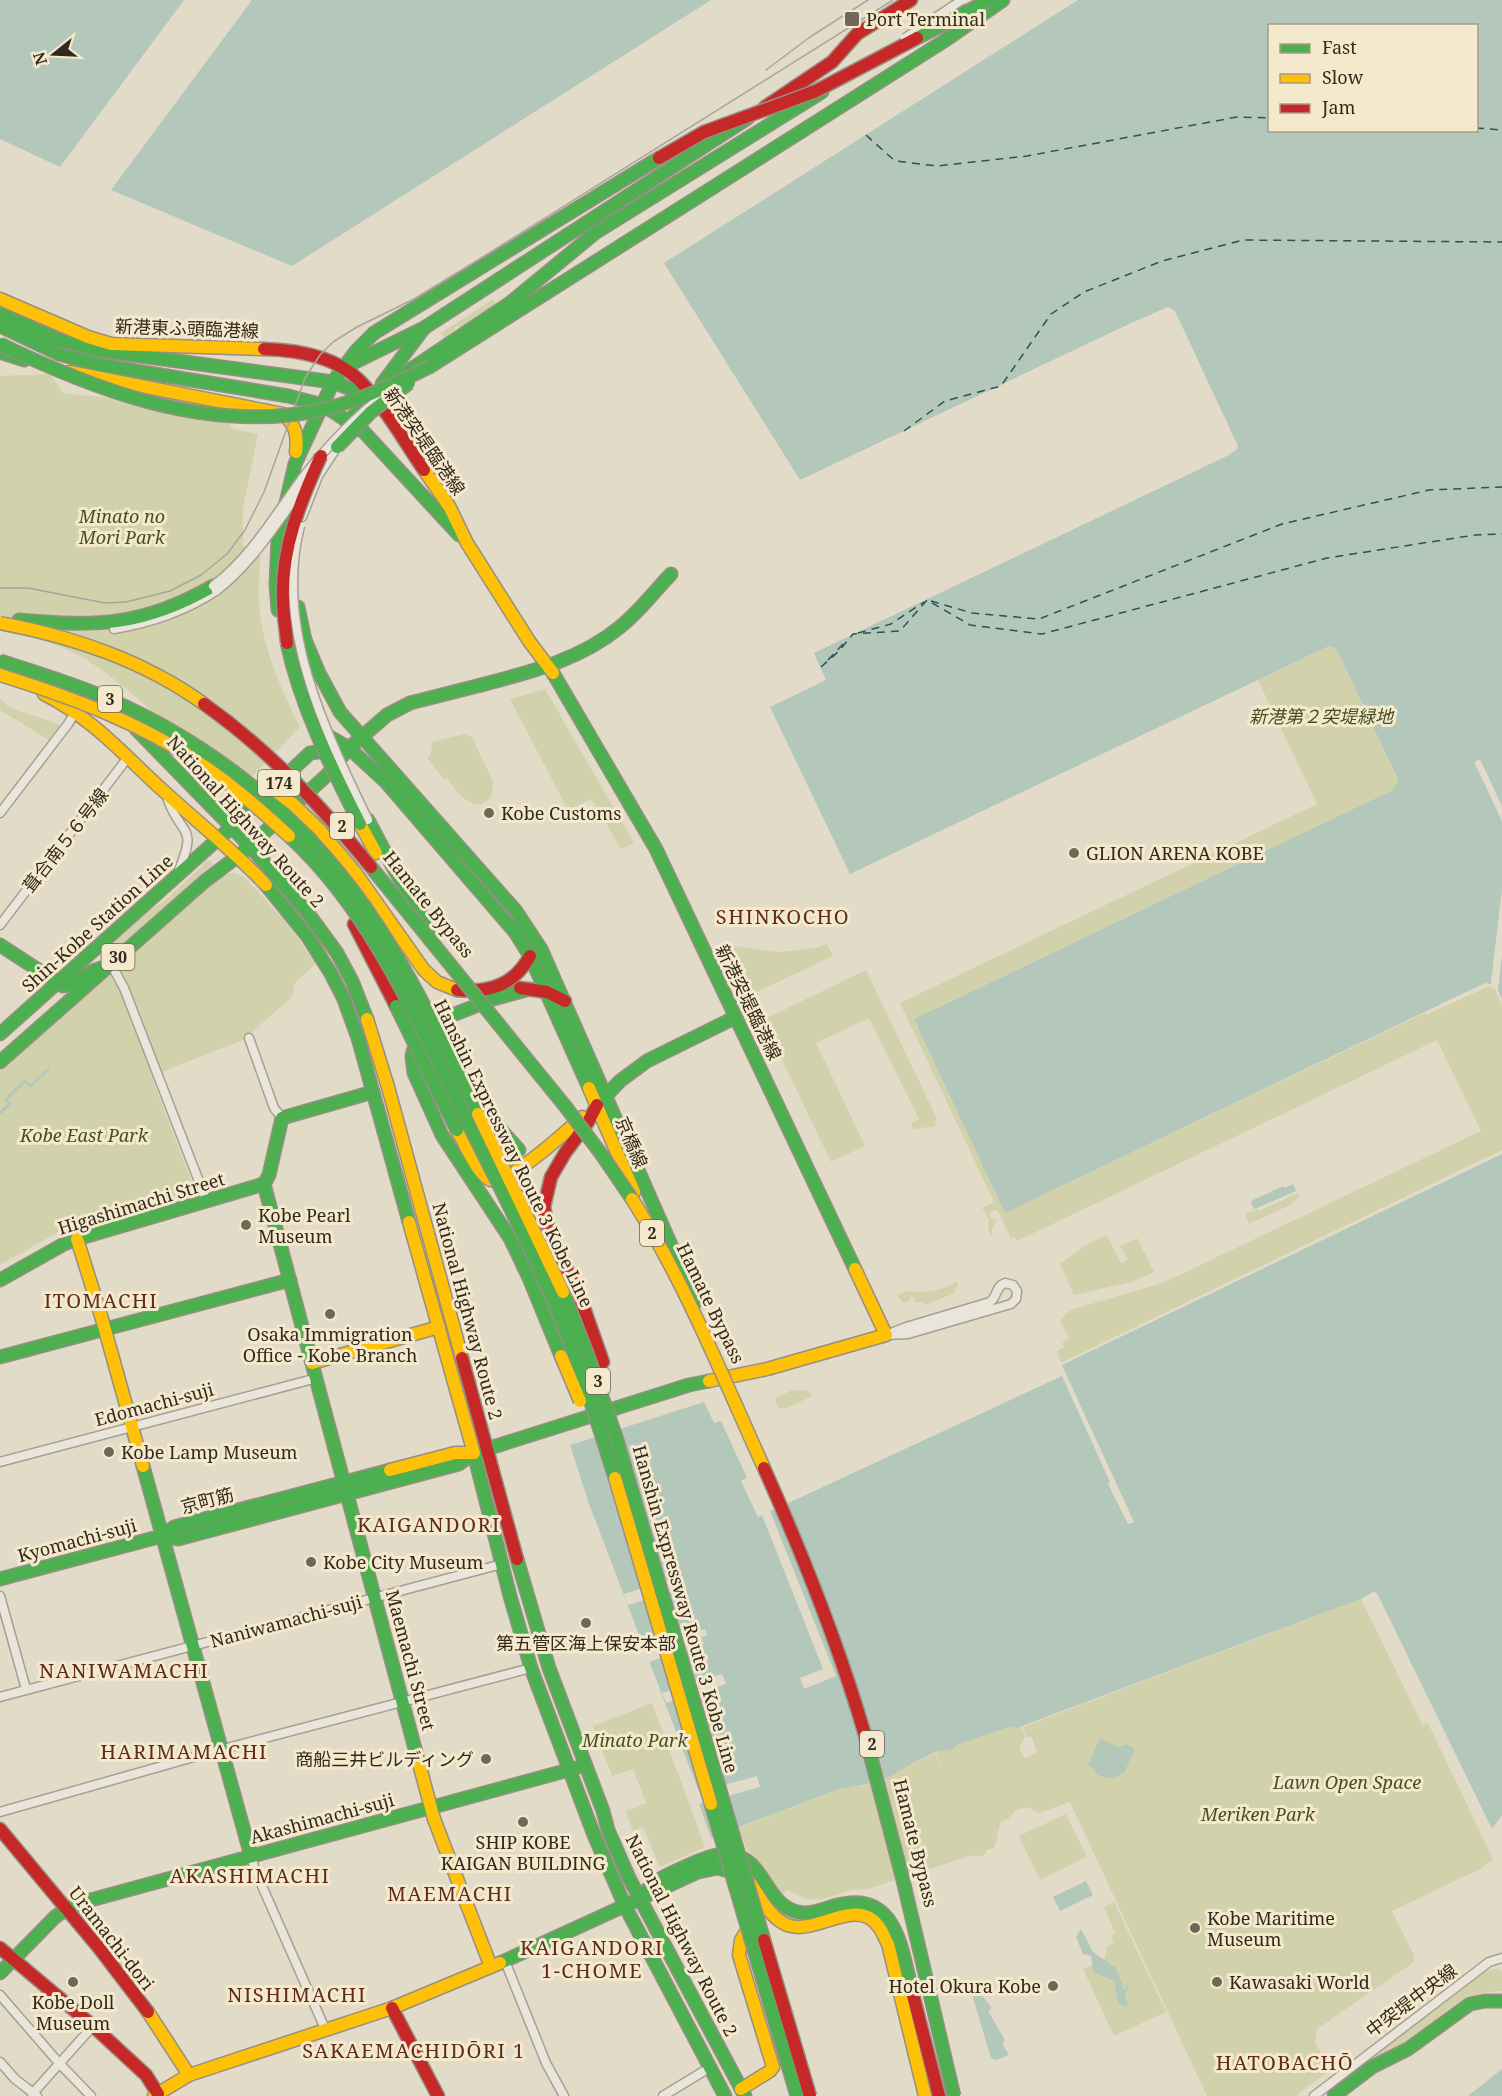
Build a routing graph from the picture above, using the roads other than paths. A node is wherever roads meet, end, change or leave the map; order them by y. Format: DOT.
graph roads {
  1 [pos="911,0"];
  2 [pos="956,0"];
  3 [pos="962,0"];
  4 [pos="968,0"];
  5 [pos="991,0"];
  6 [pos="1004,0"];
  7 [pos="949,21"];
  8 [pos="856,72"];
  9 [pos="0,299"];
  10 [pos="0,314"];
  11 [pos="0,326"];
  12 [pos="424,328"];
  13 [pos="0,337"];
  14 [pos="0,344"];
  15 [pos="0,352"];
  16 [pos="430,363"];
  17 [pos="342,368"];
  18 [pos="333,382"];
  19 [pos="373,397"];
  20 [pos="323,405"];
  21 [pos="348,421"];
  22 [pos="337,447"];
  23 [pos="321,456"];
  24 [pos="295,464"];
  25 [pos="467,543"];
  26 [pos="672,574"];
  27 [pos="213,586"];
  28 [pos="6,621"];
  29 [pos="114,629"];
  30 [pos="0,659"];
  31 [pos="548,666"];
  32 [pos="0,675"];
  33 [pos="0,681"];
  34 [pos="76,711"];
  35 [pos="363,736"];
  36 [pos="349,747"];
  37 [pos="213,755"];
  38 [pos="129,756"];
  39 [pos="166,795"];
  40 [pos="0,813"];
  41 [pos="368,820"];
  42 [pos="231,828"];
  43 [pos="218,839"];
  44 [pos="297,844"];
  45 [pos="250,846"];
  46 [pos="238,856"];
  47 [pos="177,876"];
  48 [pos="0,925"];
  49 [pos="429,938"];
  50 [pos="0,945"];
  51 [pos="530,956"];
  52 [pos="109,965"];
  53 [pos="459,969"];
  54 [pos="520,973"];
  55 [pos="59,980"];
  56 [pos="507,987"];
  57 [pos="530,989"];
  58 [pos="547,992"];
  59 [pos="491,994"];
  60 [pos="565,1001"];
  61 [pos="428,1013"];
  62 [pos="736,1017"];
  63 [pos="0,1034"];
  64 [pos="249,1038"];
  65 [pos="0,1062"];
  66 [pos="373,1092"];
  67 [pos="606,1096"];
  68 [pos="597,1105"];
  69 [pos="282,1118"];
  70 [pos="519,1150"];
  71 [pos="264,1184"];
  72 [pos="207,1202"];
  73 [pos="78,1239"];
  74 [pos="0,1280"];
  75 [pos="290,1280"];
  76 [pos="439,1327"];
  77 [pos="104,1328"];
  78 [pos="886,1335"];
  79 [pos="0,1357"];
  80 [pos="312,1362"];
  81 [pos="729,1377"];
  82 [pos="316,1378"];
  83 [pos="715,1380"];
  84 [pos="132,1429"];
  85 [pos="488,1448"];
  86 [pos="474,1453"];
  87 [pos="0,1462"];
  88 [pos="344,1482"];
  89 [pos="347,1494"];
  90 [pos="635,1523"];
  91 [pos="162,1536"];
  92 [pos="502,1564"];
  93 [pos="0,1579"];
  94 [pos="0,1596"];
  95 [pos="375,1597"];
  96 [pos="193,1646"];
  97 [pos="531,1668"];
  98 [pos="26,1689"];
  99 [pos="0,1697"];
  100 [pos="403,1701"];
  101 [pos="222,1750"];
  102 [pos="585,1764"];
  103 [pos="569,1771"];
  104 [pos="431,1808"];
  105 [pos="0,1812"];
  106 [pos="0,1829"];
  107 [pos="251,1856"];
  108 [pos="640,1897"];
  109 [pos="764,1902"];
  110 [pos="625,1906"];
  111 [pos="68,1908"];
  112 [pos="0,1948"];
  113 [pos="1502,1958"];
  114 [pos="14,1960"];
  115 [pos="505,1961"];
  116 [pos="899,1963"];
  117 [pos="491,1967"];
  118 [pos="0,1973"];
  119 [pos="0,1995"];
  120 [pos="1502,2001"];
  121 [pos="392,2008"];
  122 [pos="93,2026"];
  123 [pos="326,2031"];
  124 [pos="0,2062"];
  125 [pos="59,2063"];
  126 [pos="709,2068"];
  127 [pos="189,2074"];
  128 [pos="743,2093"];
  129 [pos="34,2095"];
  130 [pos="156,2095"];
  131 [pos="91,2096"];
  132 [pos="438,2096"];
  133 [pos="564,2096"];
  134 [pos="663,2096"];
  135 [pos="725,2096"];
  136 [pos="797,2096"];
  137 [pos="810,2096"];
  138 [pos="925,2096"];
  139 [pos="939,2096"];
  140 [pos="957,2096"];
  141 [pos="1314,2096"];
  142 [pos="1334,2096"];
  1 -- 12 [label="main road"];
  2 -- 7 [label="street, bridge"];
  3 -- 8 [label="street, bridge"];
  4 -- 5 [label="main road, bridge"];
  5 -- 7 [label="main road, bridge"];
  5 -- 8 [label="main road, bridge"];
  5 -- 16 [label="main road"];
  6 -- 16 [label="main road"];
  7 -- 17 [label="main road, bridge"];
  8 -- 19 [label="main road, bridge"];
  9 -- 17 [label="main road, 新港東ふ頭臨港線"];
  10 -- 18 [label="main road"];
  11 -- 20 [label="main road"];
  12 -- 17 [label="main road"];
  12 -- 19 [label="main road"];
  13 -- 16 [label="main road"];
  14 -- 16 [label="main road, bridge"];
  15 -- 24 [label="main road, bridge"];
  16 -- 22 [label="main road, bridge"];
  16 -- 23 [label="street, bridge"];
  17 -- 18 [label="main road"];
  17 -- 19 [label="main road, 新港突堤臨港線"];
  18 -- 19 [label="main road"];
  18 -- 20 [label="main road"];
  19 -- 21 [label="main road, 京橋線"];
  19 -- 25 [label="main road, 新港突堤臨港線"];
  20 -- 21 [label="main road, 新港突堤臨港線"];
  20 -- 24 [label="main road"];
  21 -- 25 [label="main road, 新港突堤臨港線"];
  21 -- 35 [label="main road, 京橋線"];
  22 -- 29 [label="street, bridge"];
  22 -- 41 [label="street, bridge"];
  23 -- 27 [label="street, bridge"];
  23 -- 49 [label="main road, bridge"];
  24 -- 36 [label="main road, 京橋線"];
  25 -- 31 [label="main road, 新港突堤臨港線"];
  26 -- 31 [label="main road"];
  27 -- 28 [label="main road"];
  28 -- 29 [label="main road, bridge"];
  28 -- 49 [label="main road, Hamate Bypass / 2, bridge"];
  28 -- 53 [label="main road, Hamate Bypass / 2, bridge"];
  30 -- 37 [label="main road, Hanshin Expressway Route 3 Kobe Line / 3, bridge"];
  30 -- 42 [label="main road, National Highway Route 2"];
  31 -- 35 [label="main road, 174"];
  31 -- 62 [label="main road, 新港突堤臨港線"];
  32 -- 44 [label="main road, Hanshin Expressway Route 3 Kobe Line / 3, bridge"];
  33 -- 34 [label="main road, National Highway Route 2"];
  34 -- 38 [label="main road, National Highway Route 2"];
  34 -- 40 [label="street"];
  35 -- 36 [label="main road, 174"];
  35 -- 60 [label="main road, 京橋線"];
  36 -- 42 [label="main road, 174"];
  36 -- 45 [label="main road, 174"];
  36 -- 51 [label="main road, 京橋線"];
  37 -- 59 [label="main road, 3, bridge"];
  37 -- 61 [label="main road, Hanshin Expressway Route 3 Kobe Line / 3, bridge"];
  38 -- 39 [label="main road, National Highway Route 2"];
  38 -- 48 [label="street, 葺合南５６号線"];
  39 -- 43 [label="main road, National Highway Route 2"];
  39 -- 47 [label="street"];
  41 -- 53 [label="main road"];
  42 -- 43 [label="main road, 174"];
  42 -- 45 [label="main road, National Highway Route 2"];
  43 -- 46 [label="main road, National Highway Route 2"];
  43 -- 47 [label="main road, Shin-Kobe Station Line / 30"];
  44 -- 68 [label="main road, 3, bridge"];
  44 -- 90 [label="main road, Hanshin Expressway Route 3 Kobe Line / 3, bridge"];
  45 -- 46 [label="main road, 174"];
  45 -- 85 [label="main road, National Highway Route 2"];
  46 -- 52 [label="main road, 30"];
  46 -- 66 [label="main road, National Highway Route 2"];
  47 -- 55 [label="main road, Shin-Kobe Station Line / 30"];
  49 -- 140 [label="main road, Hamate Bypass / 2, bridge"];
  50 -- 55 [label="main road"];
  51 -- 54 [label="main road"];
  51 -- 58 [label="main road, 京橋線"];
  52 -- 55 [label="main road"];
  52 -- 65 [label="main road, 30"];
  52 -- 72 [label="street"];
  53 -- 140 [label="main road, Hamate Bypass / 2, bridge"];
  54 -- 56 [label="main road"];
  54 -- 59 [label="main road, 3"];
  55 -- 63 [label="main road, Shin-Kobe Station Line / 30"];
  56 -- 57 [label="main road"];
  56 -- 59 [label="main road"];
  57 -- 58 [label="main road, 3"];
  57 -- 59 [label="main road, 3"];
  58 -- 60 [label="main road, 3"];
  58 -- 68 [label="main road, 京橋線"];
  59 -- 90 [label="main road, 3, bridge"];
  60 -- 67 [label="main road, 京橋線"];
  61 -- 70 [label="main road, bridge"];
  61 -- 90 [label="main road, Hanshin Expressway Route 3 Kobe Line / 3, bridge"];
  62 -- 67 [label="main road"];
  62 -- 78 [label="main road, 新港突堤臨港線"];
  64 -- 69 [label="street"];
  66 -- 69 [label="main road"];
  66 -- 76 [label="main road, National Highway Route 2"];
  67 -- 68 [label="main road"];
  67 -- 81 [label="main road, 京橋線"];
  68 -- 83 [label="main road, 京橋線"];
  68 -- 90 [label="main road, 3, bridge"];
  69 -- 71 [label="main road"];
  71 -- 72 [label="main road, Higashimachi Street"];
  71 -- 75 [label="main road, Maemachi Street"];
  72 -- 73 [label="main road, Higashimachi Street"];
  73 -- 74 [label="main road, Higashimachi Street"];
  73 -- 77 [label="main road"];
  75 -- 77 [label="main road"];
  75 -- 80 [label="main road, Maemachi Street"];
  76 -- 80 [label="main road"];
  76 -- 86 [label="main road, National Highway Route 2"];
  77 -- 79 [label="main road"];
  77 -- 84 [label="main road"];
  78 -- 78 [label="street"];
  78 -- 81 [label="main road"];
  80 -- 82 [label="main road, Maemachi Street"];
  81 -- 83 [label="main road"];
  82 -- 84 [label="street, Edomachi-suji"];
  82 -- 88 [label="main road, Maemachi Street"];
  83 -- 85 [label="main road"];
  84 -- 87 [label="street, Edomachi-suji"];
  84 -- 91 [label="main road"];
  85 -- 86 [label="main road, 京町筋"];
  85 -- 102 [label="main road, National Highway Route 2"];
  86 -- 88 [label="main road, 京町筋"];
  86 -- 89 [label="main road, 京町筋"];
  86 -- 92 [label="main road, National Highway Route 2"];
  88 -- 89 [label="main road, Maemachi Street"];
  88 -- 91 [label="main road, 京町筋"];
  89 -- 91 [label="main road, 京町筋"];
  89 -- 95 [label="main road, Maemachi Street"];
  90 -- 136 [label="main road, Hanshin Expressway Route 3 Kobe Line / 3, bridge"];
  90 -- 137 [label="main road, Hanshin Expressway Route 3 Kobe Line / 3, bridge"];
  91 -- 93 [label="main road, Kyomachi-suji"];
  91 -- 96 [label="main road"];
  92 -- 95 [label="street, Naniwamachi-suji"];
  92 -- 97 [label="main road, National Highway Route 2"];
  94 -- 98 [label="street"];
  95 -- 96 [label="street, Naniwamachi-suji"];
  95 -- 100 [label="main road, Maemachi Street"];
  96 -- 98 [label="street, Naniwamachi-suji"];
  96 -- 101 [label="main road"];
  97 -- 100 [label="street"];
  97 -- 103 [label="main road, National Highway Route 2"];
  98 -- 99 [label="street, Naniwamachi-suji"];
  100 -- 101 [label="street"];
  100 -- 104 [label="main road, Maemachi Street"];
  101 -- 105 [label="street"];
  101 -- 107 [label="main road"];
  102 -- 103 [label="main road, Akashimachi-suji"];
  102 -- 108 [label="main road, National Highway Route 2"];
  103 -- 104 [label="main road, Akashimachi-suji"];
  103 -- 110 [label="main road, National Highway Route 2"];
  104 -- 107 [label="main road, Akashimachi-suji"];
  104 -- 117 [label="main road, Maemachi Street"];
  106 -- 111 [label="main road, Uramachi-dori"];
  107 -- 111 [label="main road, Akashimachi-suji"];
  107 -- 123 [label="street"];
  108 -- 109 [label="main road"];
  108 -- 110 [label="main road"];
  108 -- 116 [label="main road"];
  108 -- 128 [label="main road, National Highway Route 2"];
  109 -- 116 [label="main road"];
  109 -- 128 [label="main road"];
  110 -- 115 [label="main road"];
  110 -- 126 [label="main road, National Highway Route 2"];
  111 -- 114 [label="main road"];
  111 -- 127 [label="main road, Uramachi-dori"];
  112 -- 114 [label="main road"];
  113 -- 141 [label="street, 中突堤中央線"];
  114 -- 118 [label="main road"];
  114 -- 122 [label="main road"];
  115 -- 117 [label="main road"];
  115 -- 133 [label="street"];
  116 -- 138 [label="main road"];
  116 -- 139 [label="main road"];
  117 -- 121 [label="main road"];
  119 -- 125 [label="street"];
  120 -- 142 [label="main road, 中突堤中央線"];
  121 -- 123 [label="main road"];
  121 -- 132 [label="main road"];
  122 -- 125 [label="street"];
  122 -- 130 [label="main road"];
  123 -- 127 [label="main road"];
  124 -- 129 [label="street"];
  125 -- 129 [label="street"];
  125 -- 131 [label="street"];
  126 -- 134 [label="street"];
  126 -- 135 [label="main road, National Highway Route 2"];
  127 -- 130 [label="main road"];
}
